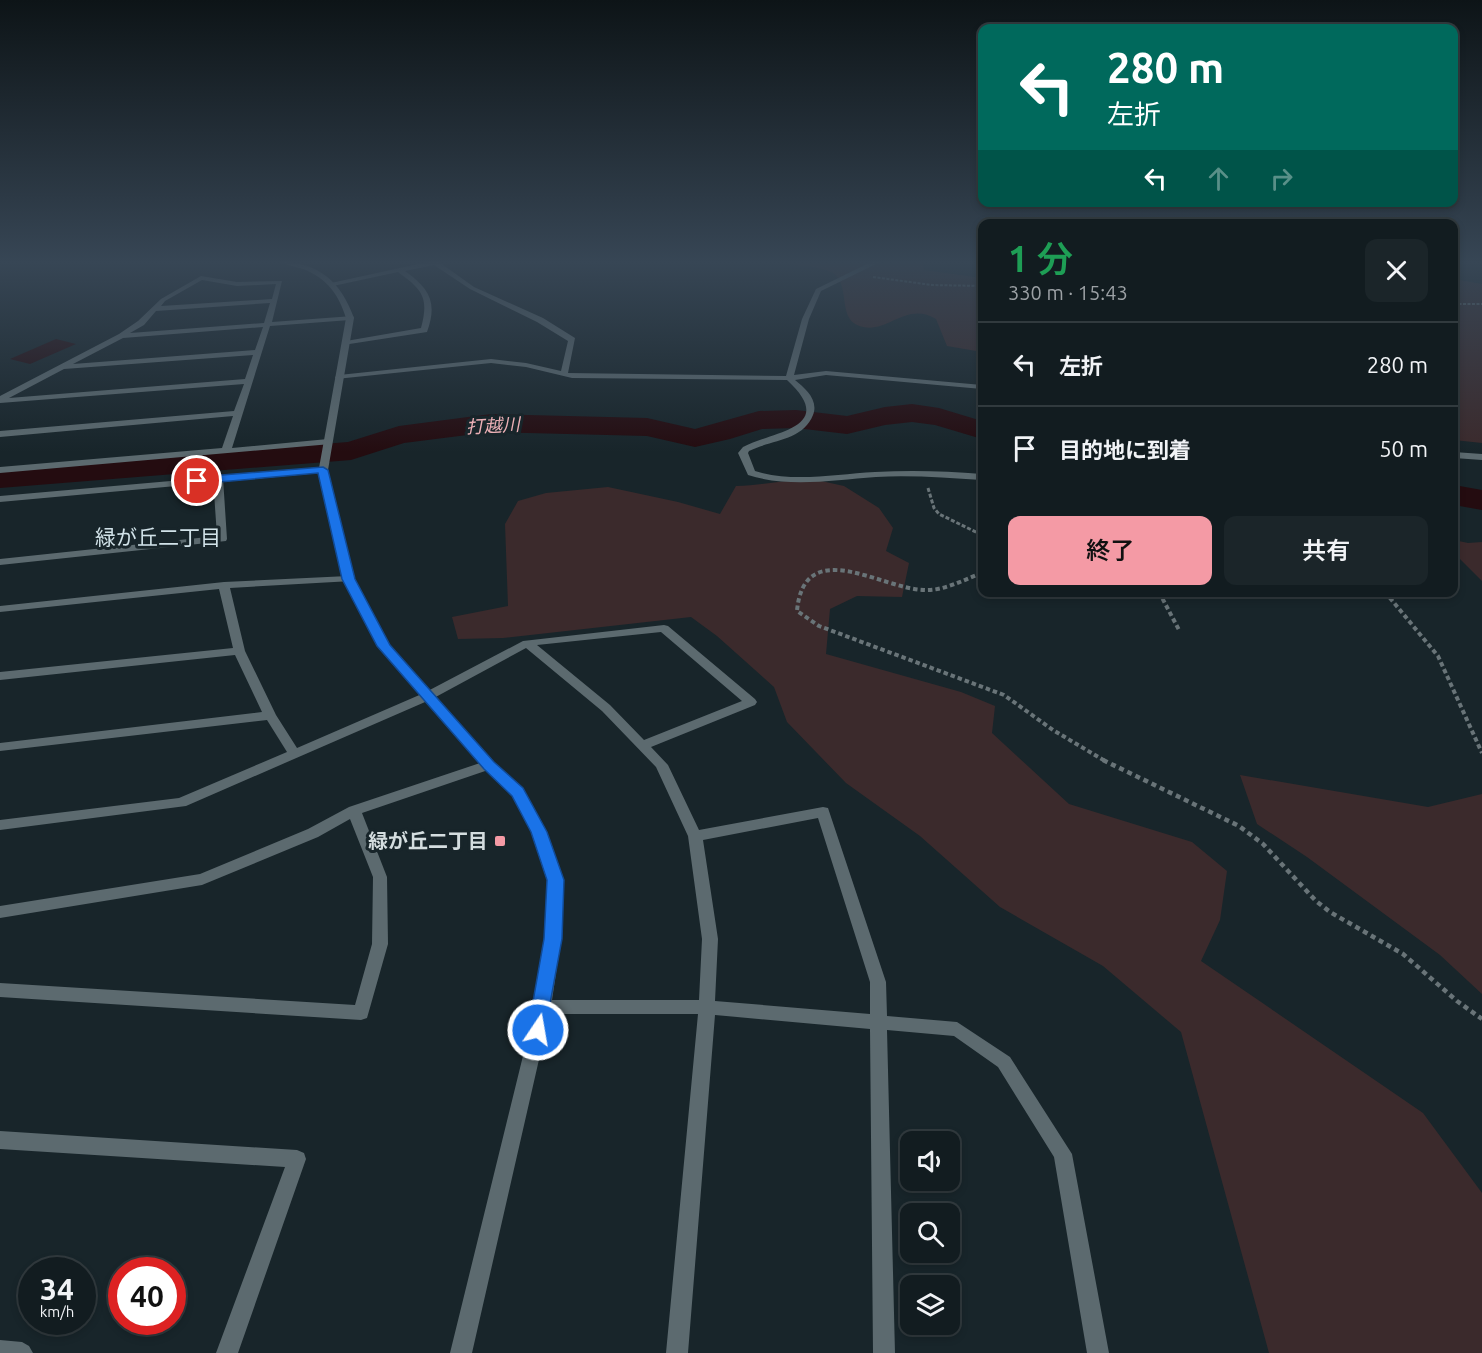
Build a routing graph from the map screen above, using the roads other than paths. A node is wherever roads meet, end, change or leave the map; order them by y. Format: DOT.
graph roads {
  1 [pos="138,325"];
  2 [pos="266,325"];
  3 [pos="268,325"];
  4 [pos="349,325"];
  5 [pos="426,325"];
  6 [pos="549,325"];
  7 [pos="805,325"];
  8 [pos="121,336"];
  9 [pos="346,344"];
  10 [pos="258,352"];
  11 [pos="60,367"];
  12 [pos="564,375"];
  13 [pos="339,377"];
  14 [pos="789,378"];
  15 [pos="247,381"];
  16 [pos="978,387"];
  17 [pos="0,400"];
  18 [pos="238,413"];
  19 [pos="0,434"];
  20 [pos="327,444"];
  21 [pos="226,451"];
  22 [pos="1458,455"];
  23 [pos="1482,457"];
  24 [pos="323,467"];
  25 [pos="0,470"];
  26 [pos="978,477"];
  27 [pos="219,478"];
  28 [pos="0,499"];
  29 [pos="0,562"];
  30 [pos="348,579"];
  31 [pos="224,585"];
  32 [pos="0,609"];
  33 [pos="527,643"];
  34 [pos="239,651"];
  35 [pos="0,676"];
  36 [pos="428,696"];
  37 [pos="270,715"];
  38 [pos="642,746"];
  39 [pos="0,747"];
  40 [pos="294,753"];
  41 [pos="489,765"];
  42 [pos="354,811"];
  43 [pos="0,825"];
  44 [pos="695,836"];
  45 [pos="0,912"];
  46 [pos="0,990"];
  47 [pos="543,1007"];
  48 [pos="707,1007"];
  49 [pos="879,1021"];
  50 [pos="0,1140"];
  51 [pos="0,1352"];
  52 [pos="22,1353"];
  53 [pos="227,1353"];
  54 [pos="461,1353"];
  55 [pos="677,1353"];
  56 [pos="884,1353"];
  57 [pos="1098,1353"];
  1 -- 8 [label="street"];
  2 -- 8 [label="street"];
  3 -- 10 [label="street"];
  4 -- 9 [label="street"];
  5 -- 9 [label="street"];
  6 -- 12 [label="street"];
  7 -- 14 [label="street"];
  8 -- 11 [label="street"];
  9 -- 13 [label="street"];
  10 -- 11 [label="street"];
  10 -- 15 [label="street"];
  11 -- 17 [label="street"];
  12 -- 13 [label="street"];
  12 -- 14 [label="street"];
  13 -- 20 [label="street"];
  14 -- 16 [label="street"];
  14 -- 26 [label="street"];
  15 -- 17 [label="street"];
  15 -- 18 [label="street"];
  18 -- 19 [label="street"];
  18 -- 21 [label="street"];
  20 -- 21 [label="street"];
  20 -- 24 [label="street"];
  21 -- 25 [label="street"];
  22 -- 23 [label="street"];
  24 -- 27 [label="street"];
  24 -- 30 [label="street"];
  27 -- 28 [label="street"];
  27 -- 29 [label="street"];
  30 -- 31 [label="street"];
  30 -- 36 [label="street"];
  31 -- 32 [label="street"];
  31 -- 34 [label="street"];
  33 -- 36 [label="street"];
  33 -- 38 [label="street"];
  33 -- 38 [label="street"];
  34 -- 35 [label="street"];
  34 -- 37 [label="street"];
  36 -- 40 [label="street"];
  36 -- 41 [label="street"];
  37 -- 39 [label="street"];
  37 -- 40 [label="street"];
  38 -- 44 [label="street"];
  40 -- 43 [label="street"];
  41 -- 42 [label="street"];
  41 -- 47 [label="street"];
  42 -- 45 [label="street"];
  42 -- 46 [label="street"];
  44 -- 48 [label="street"];
  44 -- 49 [label="street"];
  47 -- 48 [label="street"];
  47 -- 54 [label="street"];
  48 -- 49 [label="street"];
  48 -- 55 [label="street"];
  49 -- 56 [label="street"];
  49 -- 57 [label="street"];
  50 -- 53 [label="street"];
  51 -- 52 [label="street"];
}
